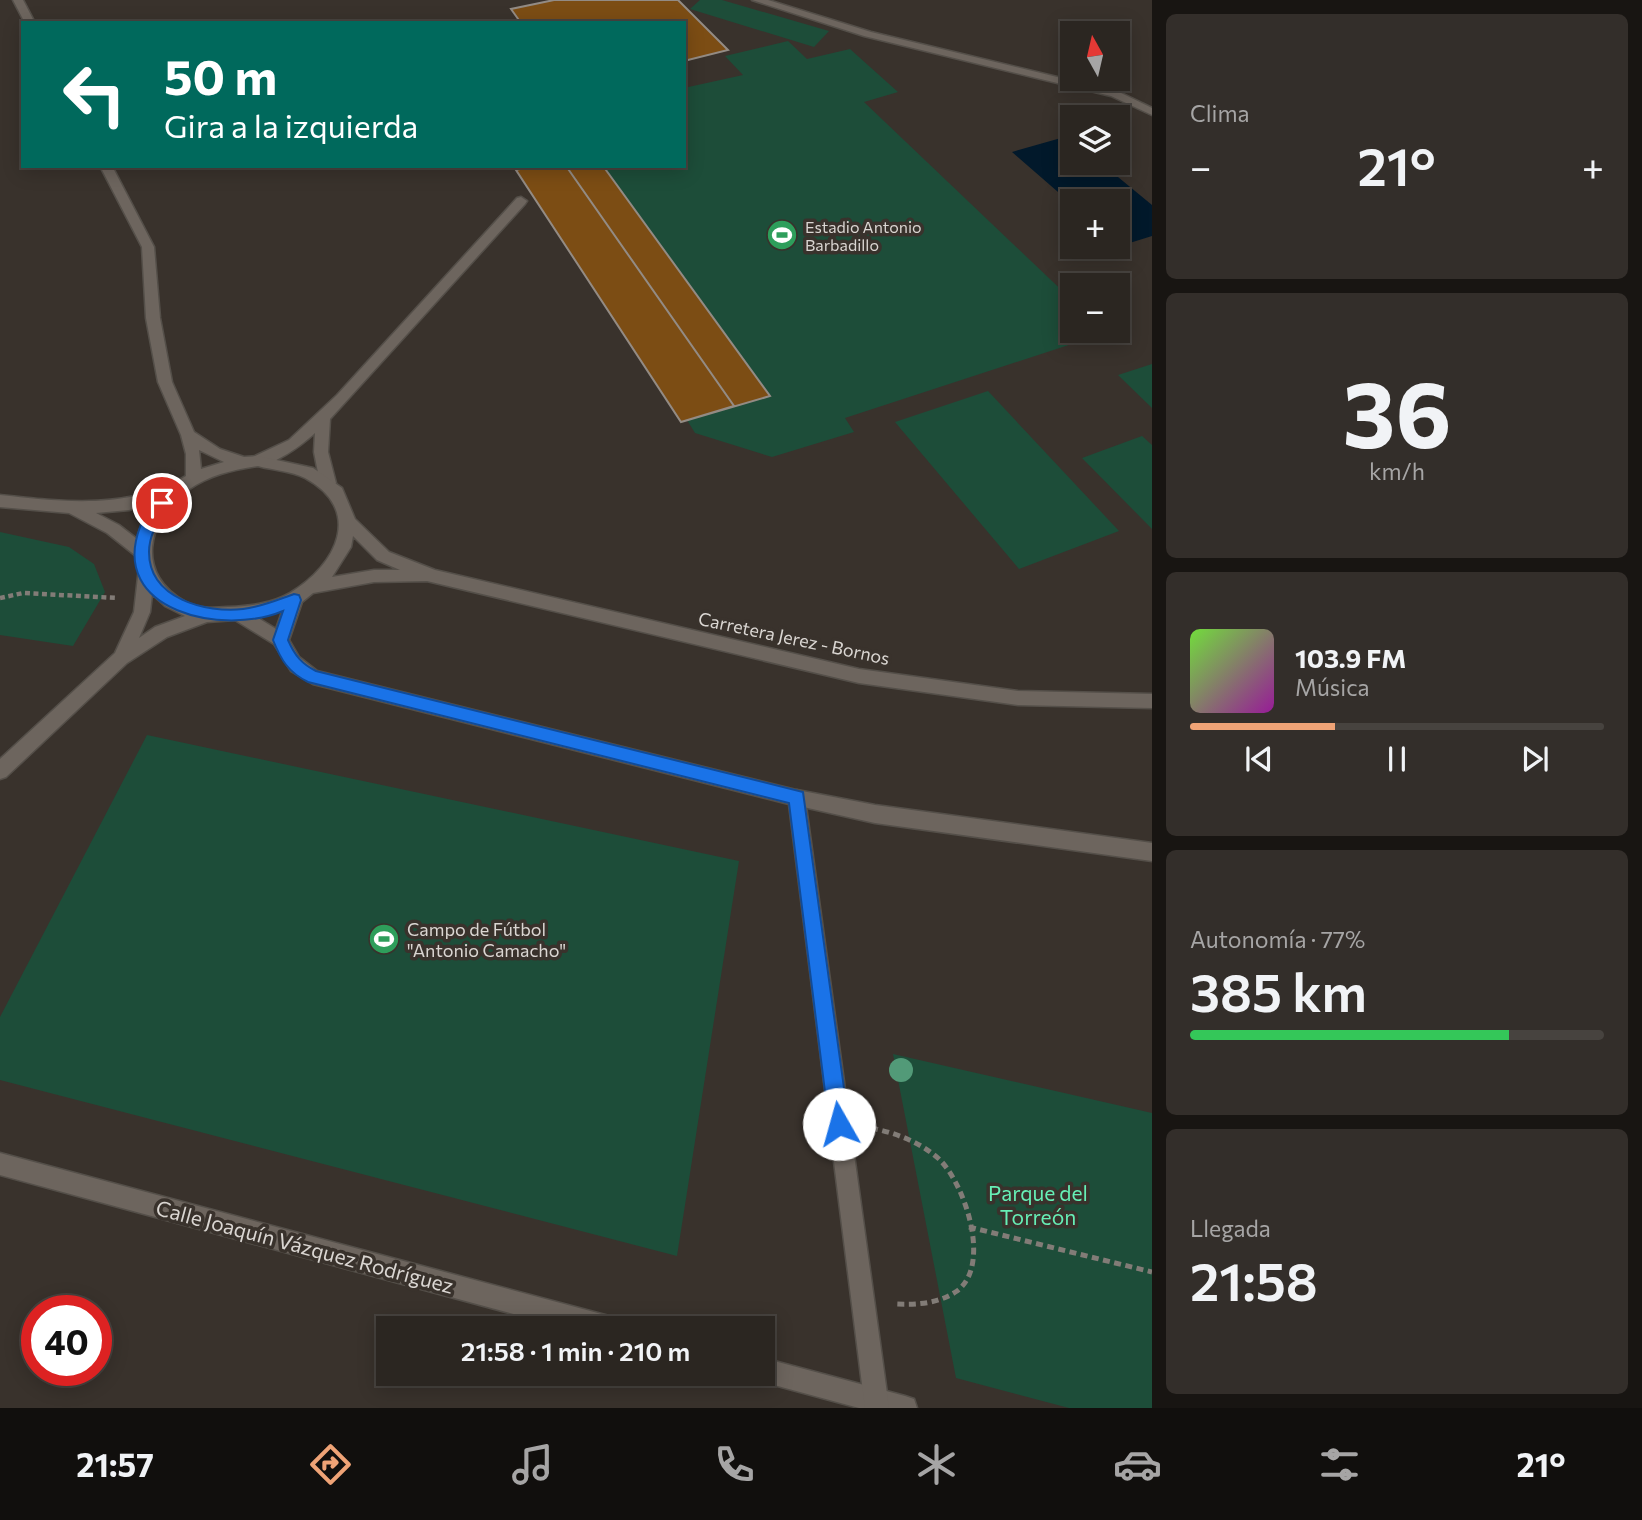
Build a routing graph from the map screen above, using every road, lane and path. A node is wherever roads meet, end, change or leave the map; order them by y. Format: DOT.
graph roads {
  1 [pos="18,0"];
  2 [pos="757,0"];
  3 [pos="29,21"];
  4 [pos="1152,112"];
  5 [pos="107,168"];
  6 [pos="521,201"];
  7 [pos="323,417"];
  8 [pos="188,435"];
  9 [pos="250,462"];
  10 [pos="190,481"];
  11 [pos="328,483"];
  12 [pos="0,500"];
  13 [pos="75,510"];
  14 [pos="348,522"];
  15 [pos="142,552"];
  16 [pos="145,571"];
  17 [pos="432,576"];
  18 [pos="314,587"];
  19 [pos="0,598"];
  20 [pos="144,600"];
  21 [pos="294,600"];
  22 [pos="206,615"];
  23 [pos="241,616"];
  24 [pos="281,640"];
  25 [pos="121,658"];
  26 [pos="1152,701"];
  27 [pos="0,771"];
  28 [pos="797,798"];
  29 [pos="1152,852"];
  30 [pos="839,1124"];
  31 [pos="0,1164"];
  32 [pos="969,1227"];
  33 [pos="1152,1272"];
  34 [pos="863,1303"];
  35 [pos="564,1316"];
  36 [pos="775,1374"];
  37 [pos="876,1404"];
  38 [pos="905,1408"];
  1 -- 3 [label="street"];
  2 -- 4 [label="street"];
  5 -- 8 [label="street"];
  6 -- 7 [label="street"];
  7 -- 9 [label="street"];
  7 -- 11 [label="street"];
  8 -- 9 [label="street"];
  8 -- 10 [label="street"];
  9 -- 10 [label="street"];
  9 -- 11 [label="street"];
  10 -- 13 [label="street"];
  10 -- 15 [label="street"];
  11 -- 14 [label="street"];
  12 -- 13 [label="street"];
  13 -- 15 [label="street"];
  14 -- 17 [label="street, Carretera Jerez - Bornos"];
  14 -- 18 [label="street"];
  15 -- 16 [label="street"];
  16 -- 20 [label="street"];
  16 -- 22 [label="street"];
  17 -- 18 [label="street, Carretera Jerez - Bornos"];
  17 -- 26 [label="street, Carretera Jerez - Bornos"];
  18 -- 21 [label="street"];
  19 -- 20 [label="path"];
  20 -- 25 [label="street"];
  21 -- 23 [label="street"];
  21 -- 24 [label="street"];
  22 -- 23 [label="street"];
  22 -- 25 [label="street"];
  23 -- 24 [label="street"];
  24 -- 28 [label="street"];
  25 -- 27 [label="street"];
  28 -- 29 [label="street"];
  28 -- 30 [label="street"];
  30 -- 32 [label="path"];
  30 -- 34 [label="street"];
  31 -- 35 [label="street, Calle Joaquín Vázquez Rodríguez"];
  32 -- 33 [label="path"];
  32 -- 34 [label="path"];
  34 -- 37 [label="street"];
  36 -- 37 [label="street"];
  37 -- 38 [label="street"];
}
